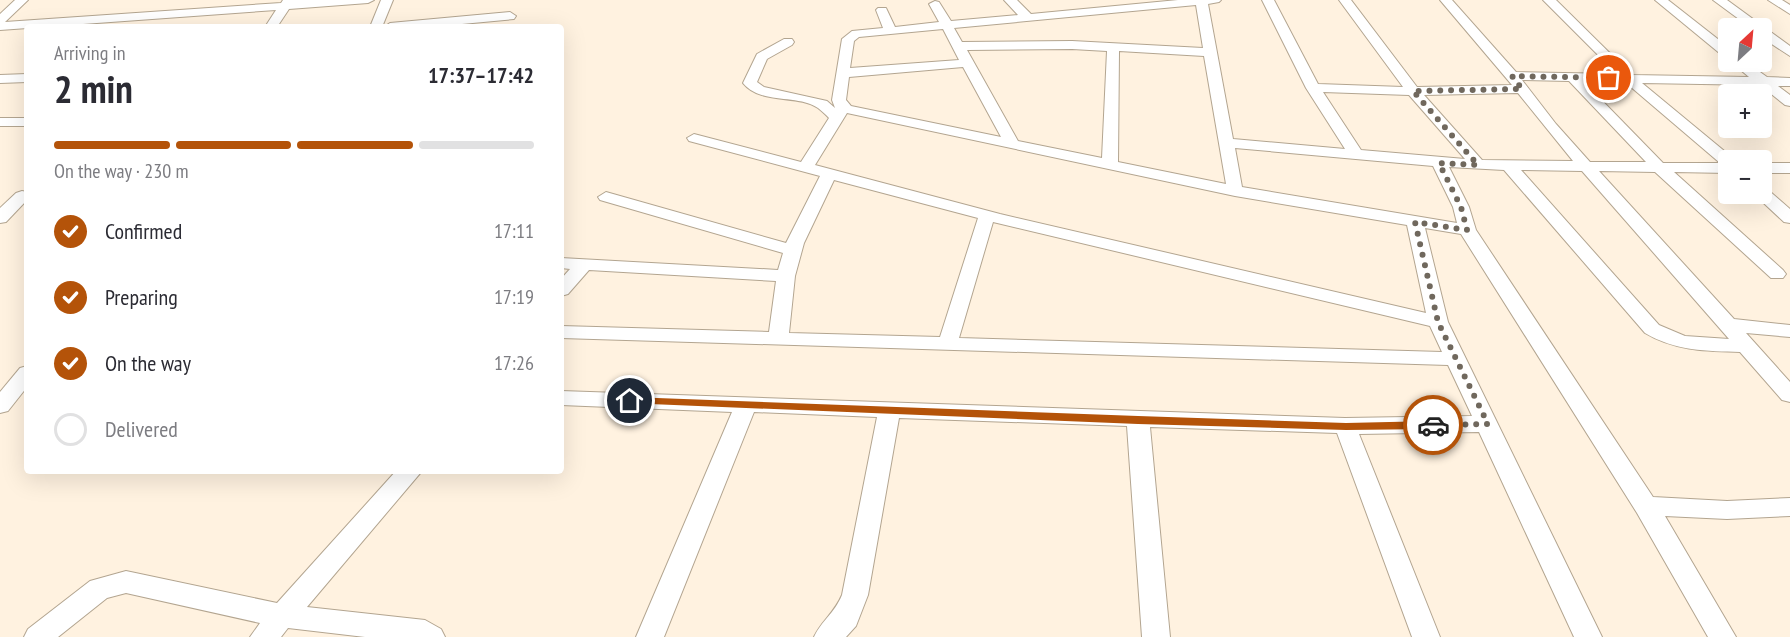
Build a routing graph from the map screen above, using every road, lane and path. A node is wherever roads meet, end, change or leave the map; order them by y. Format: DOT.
graph roads {
  1 [pos="22,0"];
  2 [pos="368,0"];
  3 [pos="387,0"];
  4 [pos="510,0"];
  5 [pos="1010,0"];
  6 [pos="1090,0"];
  7 [pos="1206,0"];
  8 [pos="1268,0"];
  9 [pos="1345,0"];
  10 [pos="1446,0"];
  11 [pos="1549,0"];
  12 [pos="1661,0"];
  13 [pos="1719,0"];
  14 [pos="1774,0"];
  15 [pos="287,3"];
  16 [pos="935,4"];
  17 [pos="1134,4"];
  18 [pos="882,10"];
  19 [pos="1790,10"];
  20 [pos="1100,12"];
  21 [pos="178,14"];
  22 [pos="1744,18"];
  23 [pos="1029,19"];
  24 [pos="0,20"];
  25 [pos="510,21"];
  26 [pos="24,24"];
  27 [pos="30,24"];
  28 [pos="170,24"];
  29 [pos="274,24"];
  30 [pos="377,24"];
  31 [pos="450,24"];
  32 [pos="0,26"];
  33 [pos="948,27"];
  34 [pos="891,31"];
  35 [pos="1772,39"];
  36 [pos="788,42"];
  37 [pos="1718,45"];
  38 [pos="959,46"];
  39 [pos="1113,46"];
  40 [pos="1211,52"];
  41 [pos="1790,52"];
  42 [pos="968,63"];
  43 [pos="1750,72"];
  44 [pos="843,73"];
  45 [pos="1572,77"];
  46 [pos="24,78"];
  47 [pos="1628,78"];
  48 [pos="0,79"];
  49 [pos="1790,81"];
  50 [pos="1517,82"];
  51 [pos="1763,82"];
  52 [pos="1313,88"];
  53 [pos="1413,91"];
  54 [pos="1790,102"];
  55 [pos="840,112"];
  56 [pos="0,122"];
  57 [pos="24,122"];
  58 [pos="694,138"];
  59 [pos="1226,143"];
  60 [pos="1012,144"];
  61 [pos="1718,154"];
  62 [pos="1357,156"];
  63 [pos="1439,163"];
  64 [pos="1110,165"];
  65 [pos="1478,165"];
  66 [pos="1509,166"];
  67 [pos="1586,166"];
  68 [pos="1659,167"];
  69 [pos="805,168"];
  70 [pos="1718,168"];
  71 [pos="1772,168"];
  72 [pos="1790,168"];
  73 [pos="829,174"];
  74 [pos="1234,191"];
  75 [pos="0,196"];
  76 [pos="24,196"];
  77 [pos="606,197"];
  78 [pos="1772,200"];
  79 [pos="1786,210"];
  80 [pos="987,215"];
  81 [pos="0,218"];
  82 [pos="1415,222"];
  83 [pos="1467,230"];
  84 [pos="793,250"];
  85 [pos="564,263"];
  86 [pos="585,264"];
  87 [pos="1777,274"];
  88 [pos="786,276"];
  89 [pos="564,287"];
  90 [pos="1438,322"];
  91 [pos="1728,325"];
  92 [pos="1790,331"];
  93 [pos="564,332"];
  94 [pos="778,338"];
  95 [pos="948,342"];
  96 [pos="1746,346"];
  97 [pos="1456,358"];
  98 [pos="24,377"];
  99 [pos="1790,395"];
  100 [pos="564,398"];
  101 [pos="746,405"];
  102 [pos="0,406"];
  103 [pos="889,410"];
  104 [pos="1138,420"];
  105 [pos="1488,424"];
  106 [pos="1346,426"];
  107 [pos="407,474"];
  108 [pos="1646,506"];
  109 [pos="1790,507"];
  110 [pos="282,616"];
  111 [pos="38,637"];
  112 [pos="264,637"];
  113 [pos="431,637"];
  114 [pos="650,637"];
  115 [pos="828,637"];
  116 [pos="1156,637"];
  117 [pos="1426,637"];
  118 [pos="1588,637"];
  119 [pos="1722,637"];
  1 -- 24 [label="street"];
  2 -- 15 [label="street"];
  3 -- 30 [label="street"];
  4 -- 25 [label="street"];
  5 -- 23 [label="street"];
  6 -- 20 [label="street"];
  7 -- 17 [label="street"];
  7 -- 40 [label="street"];
  8 -- 52 [label="street"];
  9 -- 53 [label="street"];
  10 -- 50 [label="street"];
  11 -- 47 [label="street"];
  12 -- 37 [label="street"];
  13 -- 22 [label="street"];
  14 -- 19 [label="street"];
  15 -- 21 [label="street"];
  15 -- 29 [label="street"];
  16 -- 33 [label="street"];
  17 -- 20 [label="street"];
  18 -- 34 [label="street"];
  20 -- 23 [label="street"];
  21 -- 27 [label="street"];
  21 -- 28 [label="street"];
  23 -- 33 [label="street"];
  25 -- 31 [label="street"];
  26 -- 32 [label="street"];
  33 -- 34 [label="street"];
  33 -- 38 [label="street"];
  34 -- 44 [label="street"];
  35 -- 41 [label="street"];
  36 -- 55 [label="street"];
  38 -- 39 [label="street"];
  38 -- 42 [label="street"];
  39 -- 40 [label="street"];
  39 -- 64 [label="street"];
  40 -- 59 [label="street"];
  42 -- 44 [label="street"];
  42 -- 60 [label="street"];
  43 -- 51 [label="street"];
  44 -- 55 [label="street"];
  45 -- 47 [label="street"];
  45 -- 50 [label="street"];
  45 -- 68 [label="street"];
  46 -- 48 [label="street"];
  47 -- 51 [label="street"];
  47 -- 61 [label="street"];
  49 -- 51 [label="street"];
  50 -- 53 [label="street"];
  50 -- 67 [label="street"];
  51 -- 54 [label="street"];
  52 -- 53 [label="street"];
  52 -- 62 [label="street"];
  53 -- 65 [label="street"];
  55 -- 60 [label="street"];
  55 -- 69 [label="street"];
  56 -- 57 [label="street"];
  58 -- 69 [label="street"];
  59 -- 62 [label="street"];
  59 -- 74 [label="street"];
  60 -- 64 [label="street"];
  62 -- 63 [label="street"];
  63 -- 65 [label="street"];
  63 -- 83 [label="street"];
  64 -- 74 [label="street"];
  65 -- 66 [label="street"];
  66 -- 67 [label="street"];
  66 -- 96 [label="street"];
  67 -- 68 [label="street"];
  67 -- 91 [label="street"];
  68 -- 70 [label="street"];
  68 -- 87 [label="street"];
  69 -- 73 [label="street"];
  71 -- 72 [label="street"];
  73 -- 80 [label="street"];
  73 -- 84 [label="street"];
  74 -- 82 [label="street"];
  75 -- 76 [label="street"];
  76 -- 81 [label="street"];
  77 -- 84 [label="street"];
  78 -- 79 [label="street"];
  80 -- 90 [label="street"];
  80 -- 95 [label="street"];
  82 -- 83 [label="street"];
  82 -- 90 [label="street"];
  83 -- 108 [label="street"];
  84 -- 88 [label="street"];
  85 -- 86 [label="street"];
  86 -- 88 [label="street"];
  86 -- 89 [label="street"];
  88 -- 94 [label="street"];
  90 -- 97 [label="street"];
  91 -- 92 [label="street"];
  91 -- 96 [label="street"];
  93 -- 94 [label="street"];
  94 -- 95 [label="street"];
  95 -- 97 [label="street"];
  96 -- 99 [label="street"];
  97 -- 105 [label="street"];
  98 -- 102 [label="street"];
  100 -- 101 [label="street"];
  101 -- 103 [label="street"];
  101 -- 114 [label="street"];
  103 -- 104 [label="street"];
  103 -- 115 [label="street"];
  104 -- 106 [label="street"];
  104 -- 116 [label="street"];
  105 -- 106 [label="street"];
  105 -- 118 [label="street"];
  106 -- 117 [label="street"];
  107 -- 110 [label="street"];
  108 -- 109 [label="street"];
  108 -- 119 [label="street"];
  110 -- 111 [label="street"];
  110 -- 112 [label="street"];
  110 -- 113 [label="street"];
}
